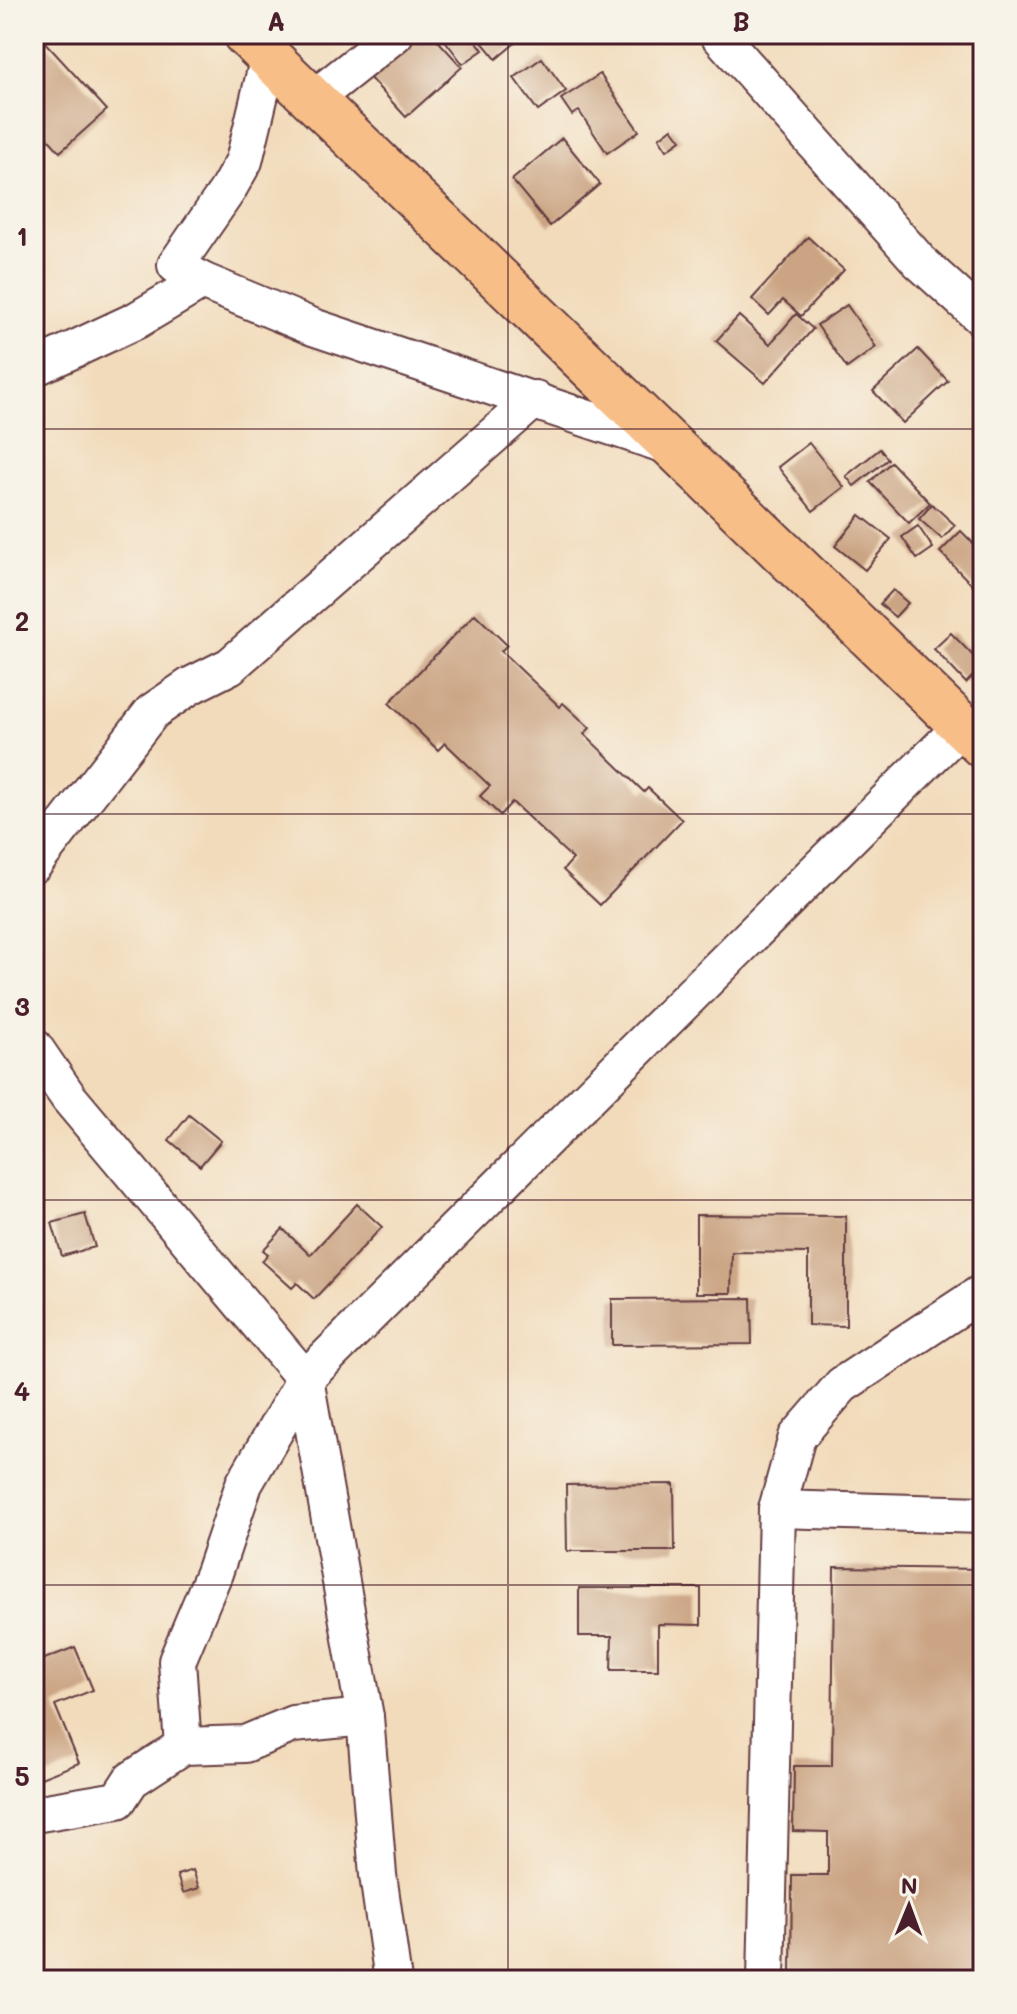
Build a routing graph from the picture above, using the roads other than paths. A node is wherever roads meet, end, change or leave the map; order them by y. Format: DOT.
graph roads {
  1 [pos="395,34"];
  2 [pos="718,34"];
  3 [pos="257,45"];
  4 [pos="312,100"];
  5 [pos="202,281"];
  6 [pos="982,317"];
  7 [pos="34,368"];
  8 [pos="535,399"];
  9 [pos="670,446"];
  10 [pos="972,736"];
  11 [pos="34,864"];
  12 [pos="34,1047"];
  13 [pos="983,1292"];
  14 [pos="305,1379"];
  15 [pos="777,1509"];
  16 [pos="983,1515"];
  17 [pos="365,1717"];
  18 [pos="183,1746"];
  19 [pos="34,1814"];
  20 [pos="393,1980"];
  21 [pos="766,1980"];
  1 -- 4 [label="street"];
  2 -- 6 [label="street"];
  3 -- 4 [label="main road"];
  3 -- 5 [label="street"];
  4 -- 9 [label="main road"];
  5 -- 7 [label="street"];
  5 -- 8 [label="street"];
  8 -- 9 [label="street"];
  8 -- 11 [label="street"];
  9 -- 10 [label="main road"];
  10 -- 14 [label="street"];
  12 -- 14 [label="street"];
  13 -- 15 [label="street"];
  14 -- 17 [label="street"];
  14 -- 18 [label="street"];
  15 -- 16 [label="street"];
  15 -- 21 [label="street"];
  17 -- 18 [label="street"];
  17 -- 20 [label="street"];
  18 -- 19 [label="street"];
}
